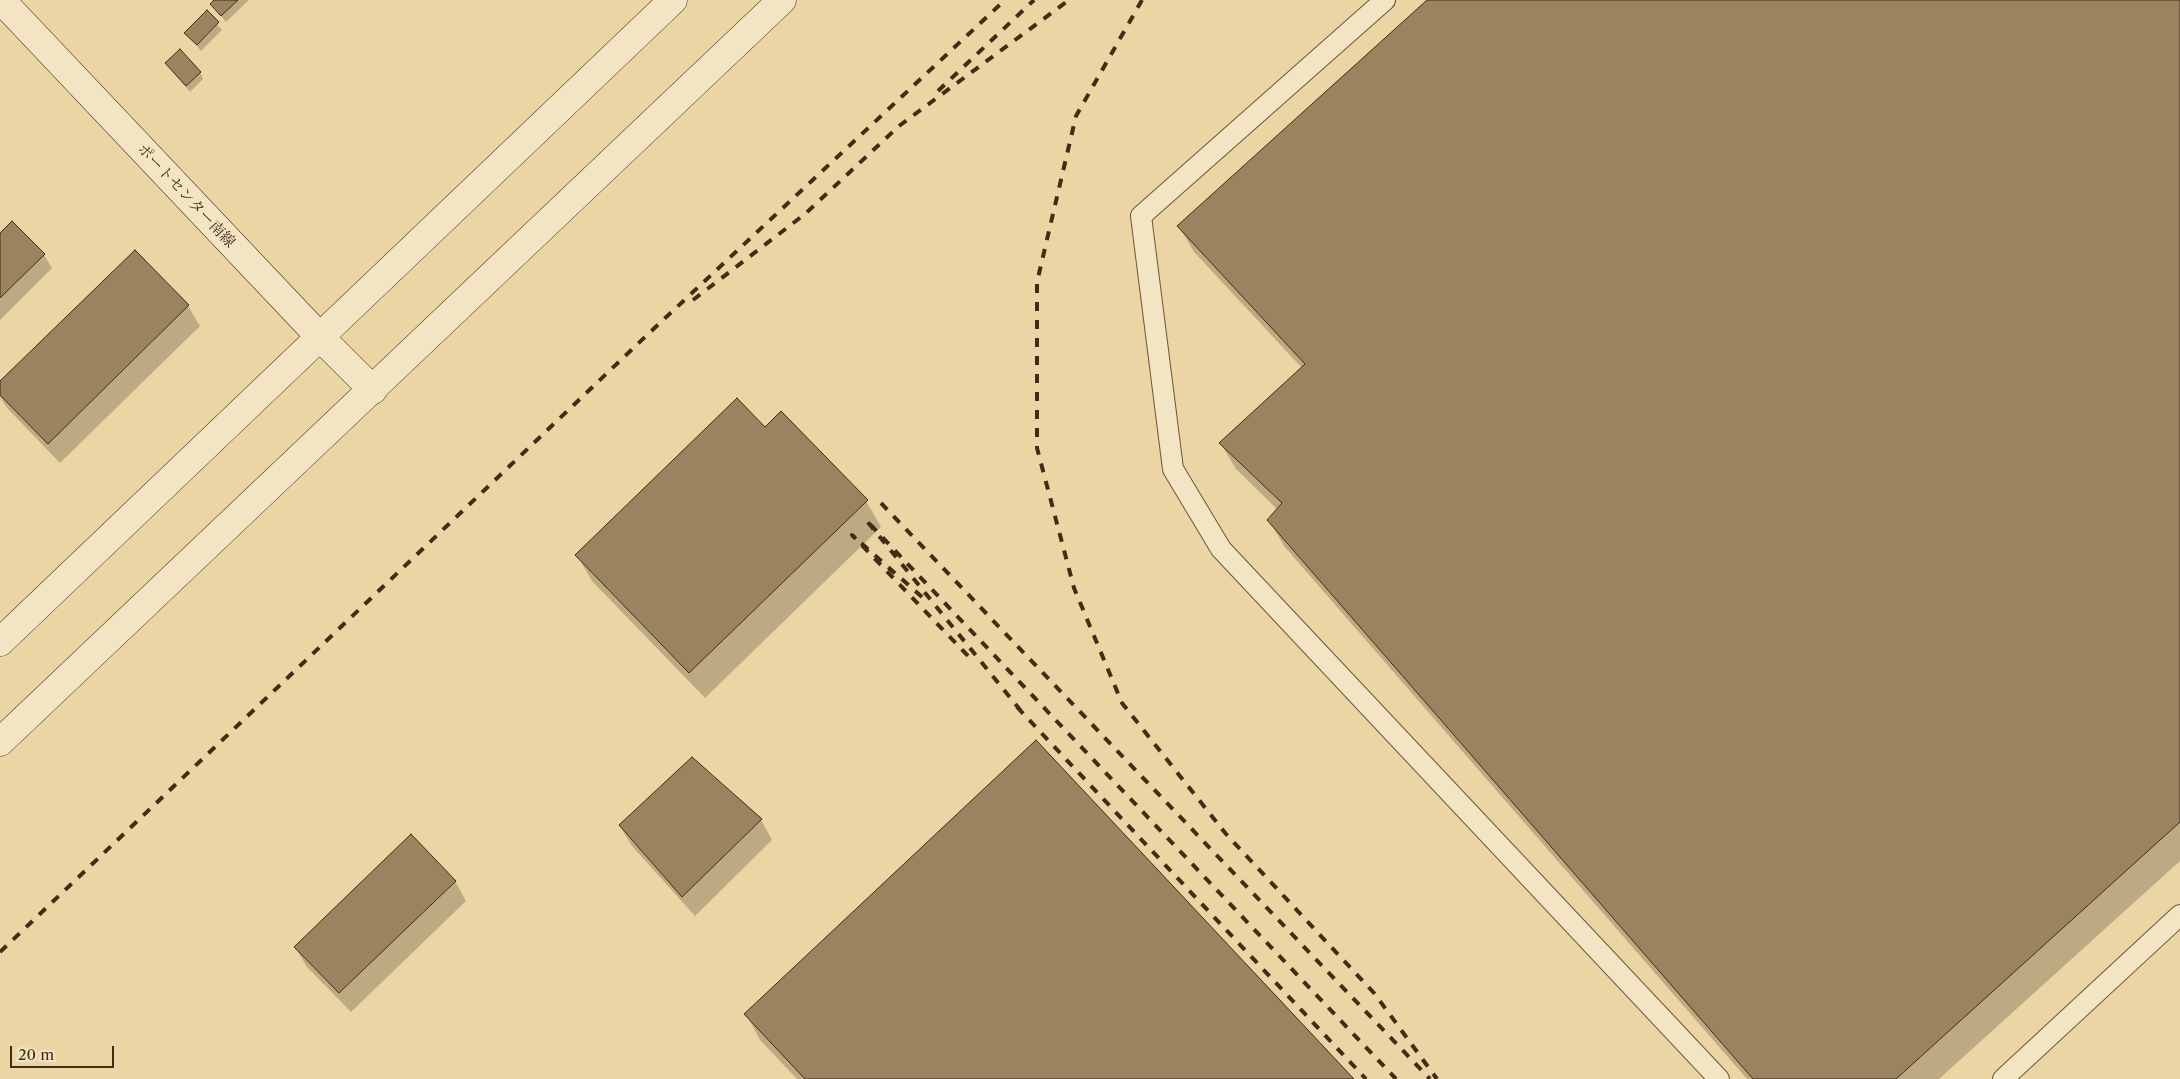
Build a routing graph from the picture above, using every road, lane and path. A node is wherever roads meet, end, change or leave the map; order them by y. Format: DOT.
graph roads {
  1 [pos="1,0"];
  2 [pos="673,0"];
  3 [pos="782,0"];
  4 [pos="1385,0"];
  5 [pos="320,337"];
  6 [pos="372,390"];
  7 [pos="0,642"];
  8 [pos="0,742"];
  9 [pos="2180,915"];
  10 [pos="1718,1079"];
  11 [pos="2004,1079"];
  1 -- 5 [label="street, ポートセンター南線"];
  2 -- 5 [label="street"];
  3 -- 6 [label="street"];
  4 -- 10 [label="lane"];
  5 -- 6 [label="street, ポートセンター南線"];
  5 -- 7 [label="street"];
  6 -- 8 [label="street"];
  9 -- 11 [label="lane"];
}
